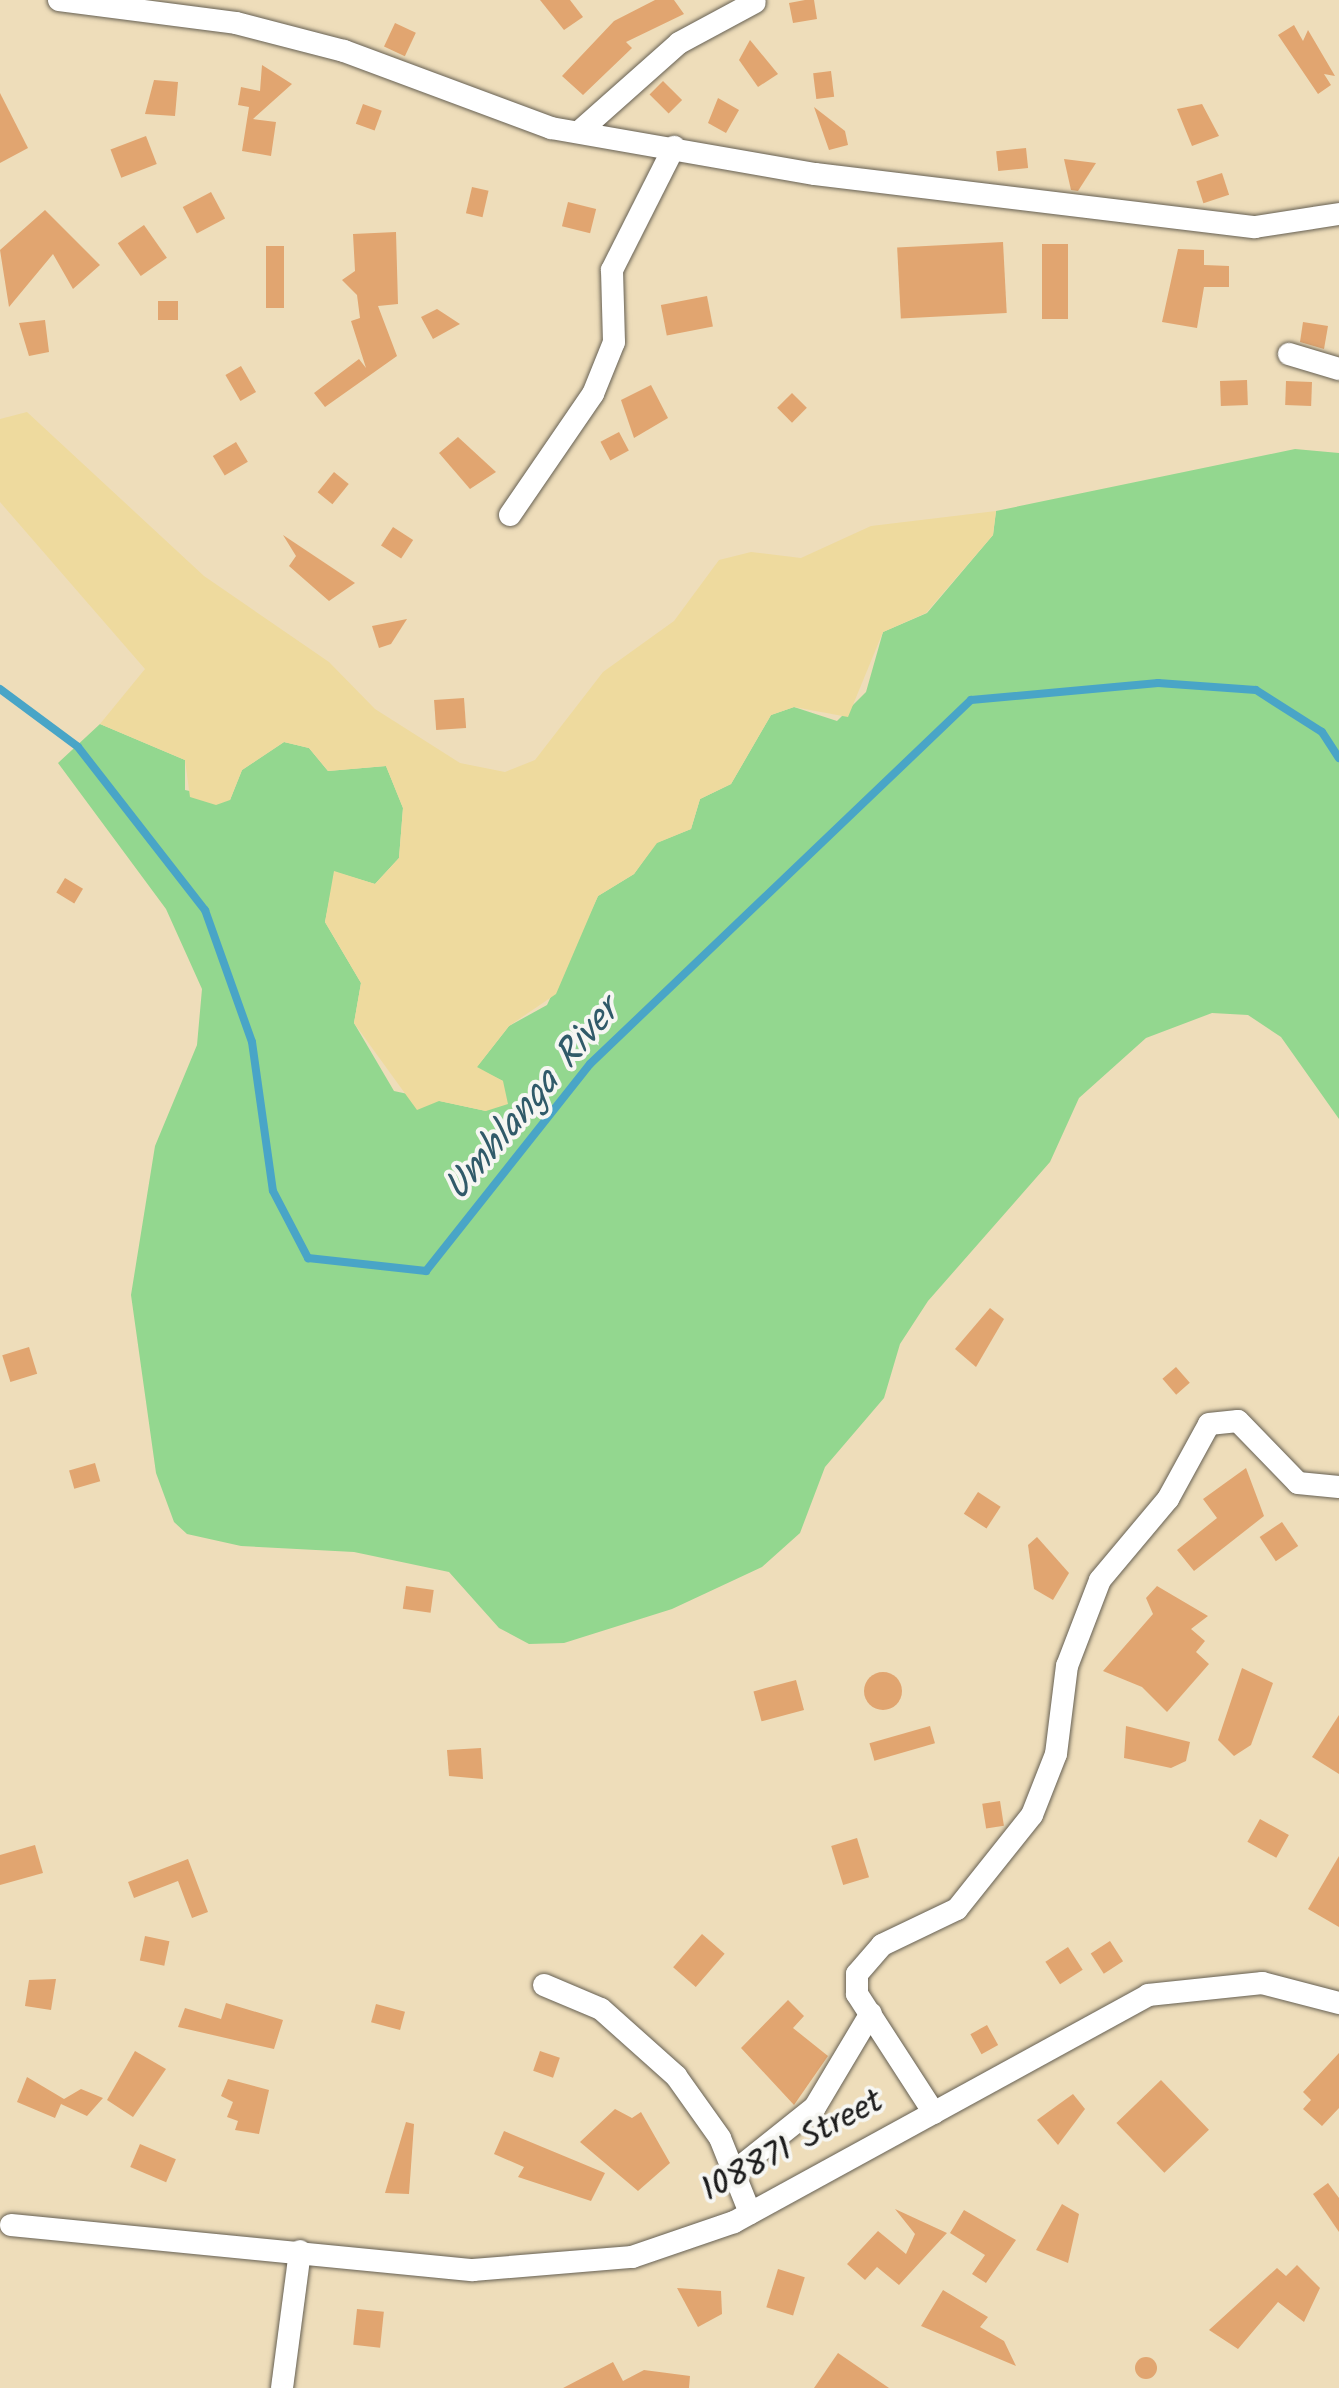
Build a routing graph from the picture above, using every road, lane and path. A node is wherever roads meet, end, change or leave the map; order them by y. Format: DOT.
graph roads {
  1 [pos="59,0"];
  2 [pos="755,2"];
  3 [pos="580,131"];
  4 [pos="674,147"];
  5 [pos="1339,214"];
  6 [pos="1289,354"];
  7 [pos="1339,369"];
  8 [pos="510,515"];
  9 [pos="1339,1487"];
  10 [pos="544,1985"];
  11 [pos="1339,2003"];
  12 [pos="870,2013"];
  13 [pos="934,2113"];
  14 [pos="736,2170"];
  15 [pos="750,2213"];
  16 [pos="11,2224"];
  17 [pos="300,2251"];
  18 [pos="282,2388"];
  1 -- 3 [label="street"];
  2 -- 3 [label="street"];
  3 -- 4 [label="street"];
  4 -- 5 [label="street"];
  4 -- 8 [label="street"];
  6 -- 7 [label="street"];
  9 -- 12 [label="street"];
  10 -- 14 [label="street"];
  11 -- 13 [label="street, 108871 Street"];
  12 -- 13 [label="street"];
  12 -- 14 [label="street"];
  13 -- 15 [label="street, 108871 Street"];
  14 -- 15 [label="street"];
  15 -- 17 [label="street, 108871 Street"];
  16 -- 17 [label="street, 108871 Street"];
  17 -- 18 [label="street"];
}
